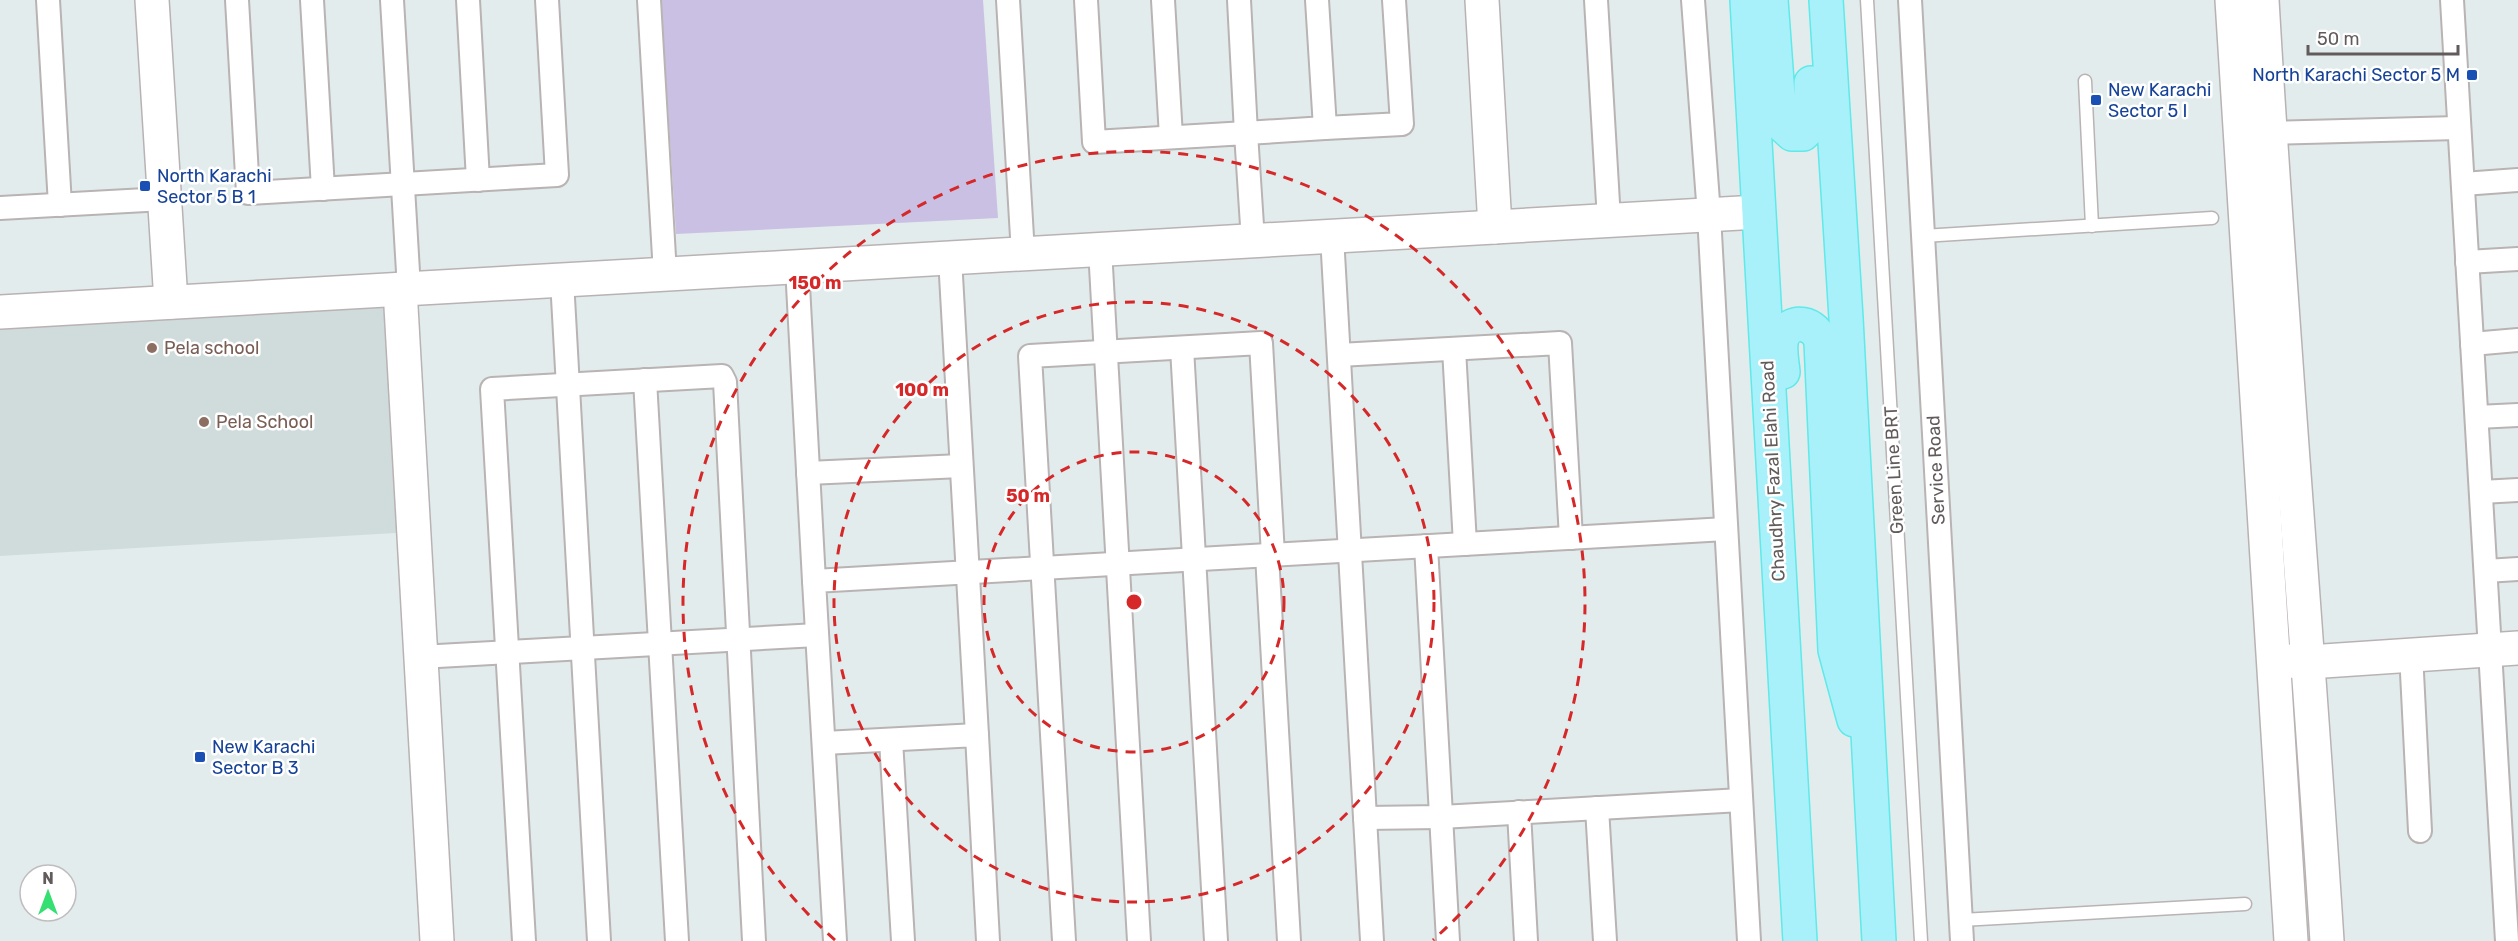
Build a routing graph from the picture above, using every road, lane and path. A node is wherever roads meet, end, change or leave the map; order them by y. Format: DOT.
graph roads {
  1 [pos="48,0"];
  2 [pos="152,0"];
  3 [pos="237,0"];
  4 [pos="312,0"];
  5 [pos="392,0"];
  6 [pos="468,0"];
  7 [pos="547,0"];
  8 [pos="649,0"];
  9 [pos="1008,0"];
  10 [pos="1086,0"];
  11 [pos="1163,0"];
  12 [pos="1239,0"];
  13 [pos="1317,0"];
  14 [pos="1394,0"];
  15 [pos="1482,0"];
  16 [pos="1596,0"];
  17 [pos="1694,0"];
  18 [pos="1747,0"];
  19 [pos="1771,0"];
  20 [pos="1807,0"];
  21 [pos="1826,0"];
  22 [pos="1867,0"];
  23 [pos="1910,0"];
  24 [pos="2232,0"];
  25 [pos="2262,0"];
  26 [pos="2452,0"];
  27 [pos="2085,81"];
  28 [pos="1325,128"];
  29 [pos="2458,128"];
  30 [pos="1246,133"];
  31 [pos="2269,133"];
  32 [pos="1171,137"];
  33 [pos="478,180"];
  34 [pos="2518,180"];
  35 [pos="402,184"];
  36 [pos="2463,184"];
  37 [pos="323,189"];
  38 [pos="164,199"];
  39 [pos="60,205"];
  40 [pos="0,208"];
  41 [pos="1758,212"];
  42 [pos="1709,215"];
  43 [pos="2212,218"];
  44 [pos="1609,220"];
  45 [pos="2092,226"];
  46 [pos="1495,227"];
  47 [pos="1332,236"];
  48 [pos="1923,236"];
  49 [pos="1253,241"];
  50 [pos="1100,249"];
  51 [pos="1023,254"];
  52 [pos="950,258"];
  53 [pos="2518,259"];
  54 [pos="2467,262"];
  55 [pos="797,267"];
  56 [pos="665,274"];
  57 [pos="562,280"];
  58 [pos="404,289"];
  59 [pos="171,302"];
  60 [pos="0,312"];
  61 [pos="2518,340"];
  62 [pos="2472,344"];
  63 [pos="1182,348"];
  64 [pos="1454,349"];
  65 [pos="1105,352"];
  66 [pos="1339,355"];
  67 [pos="645,380"];
  68 [pos="568,385"];
  69 [pos="2518,414"];
  70 [pos="2476,417"];
  71 [pos="961,466"];
  72 [pos="808,473"];
  73 [pos="2518,490"];
  74 [pos="2481,492"];
  75 [pos="1726,529"];
  76 [pos="1571,538"];
  77 [pos="1465,544"];
  78 [pos="1426,546"];
  79 [pos="1350,551"];
  80 [pos="1270,555"];
  81 [pos="1194,559"];
  82 [pos="1118,564"];
  83 [pos="1042,568"];
  84 [pos="2518,569"];
  85 [pos="2486,571"];
  86 [pos="967,572"];
  87 [pos="814,581"];
  88 [pos="818,635"];
  89 [pos="737,639"];
  90 [pos="660,644"];
  91 [pos="583,648"];
  92 [pos="2504,648"];
  93 [pos="507,652"];
  94 [pos="2411,653"];
  95 [pos="420,657"];
  96 [pos="2275,661"];
  97 [pos="2309,662"];
  98 [pos="1787,704"];
  99 [pos="977,735"];
  100 [pos="891,740"];
  101 [pos="824,743"];
  102 [pos="1870,781"];
  103 [pos="1741,800"];
  104 [pos="1597,808"];
  105 [pos="1519,812"];
  106 [pos="1441,816"];
  107 [pos="1365,818"];
  108 [pos="2420,831"];
  109 [pos="2245,904"];
  110 [pos="2512,906"];
  111 [pos="1961,930"];
  112 [pos="437,941"];
  113 [pos="524,941"];
  114 [pos="599,941"];
  115 [pos="677,941"];
  116 [pos="754,941"];
  117 [pos="835,941"];
  118 [pos="903,941"];
  119 [pos="988,941"];
  120 [pos="1064,941"];
  121 [pos="1139,941"];
  122 [pos="1216,941"];
  123 [pos="1289,941"];
  124 [pos="1372,941"];
  125 [pos="1449,941"];
  126 [pos="1526,941"];
  127 [pos="1605,941"];
  128 [pos="1749,941"];
  129 [pos="1800,941"];
  130 [pos="1879,941"];
  131 [pos="1921,941"];
  132 [pos="2290,941"];
  133 [pos="2327,941"];
  134 [pos="2507,941"];
  1 -- 39 [label="street"];
  2 -- 38 [label="street"];
  3 -- 37 [label="street"];
  4 -- 37 [label="street"];
  5 -- 35 [label="street"];
  6 -- 33 [label="street"];
  7 -- 33 [label="street"];
  8 -- 56 [label="street"];
  9 -- 51 [label="street"];
  10 -- 32 [label="street"];
  11 -- 32 [label="street"];
  12 -- 30 [label="street"];
  13 -- 28 [label="street"];
  14 -- 28 [label="street"];
  15 -- 46 [label="street"];
  16 -- 44 [label="street"];
  17 -- 42 [label="street"];
  18 -- 41 [label="main road, Chaudhry Fazal Elahi Road"];
  19 -- 20 [label="main road"];
  21 -- 102 [label="main road"];
  22 -- 131 [label="lane, Green Line BRT"];
  23 -- 48 [label="street, Service Road"];
  24 -- 96 [label="street"];
  25 -- 31 [label="street"];
  26 -- 29 [label="street"];
  27 -- 45 [label="lane"];
  28 -- 30 [label="street"];
  29 -- 31 [label="street"];
  29 -- 36 [label="street"];
  30 -- 32 [label="street"];
  30 -- 49 [label="street"];
  31 -- 97 [label="street"];
  33 -- 35 [label="street"];
  34 -- 36 [label="street"];
  35 -- 37 [label="street"];
  35 -- 58 [label="street"];
  36 -- 54 [label="street"];
  38 -- 39 [label="street"];
  38 -- 59 [label="street"];
  39 -- 40 [label="street"];
  41 -- 42 [label="street"];
  41 -- 98 [label="main road, Chaudhry Fazal Elahi Road"];
  42 -- 44 [label="street"];
  42 -- 75 [label="street"];
  43 -- 45 [label="lane"];
  44 -- 46 [label="street"];
  45 -- 48 [label="lane"];
  46 -- 47 [label="street"];
  47 -- 49 [label="street"];
  47 -- 66 [label="street"];
  48 -- 111 [label="street, Service Road"];
  49 -- 50 [label="street"];
  50 -- 51 [label="street"];
  50 -- 65 [label="street"];
  51 -- 52 [label="street"];
  52 -- 55 [label="street"];
  52 -- 71 [label="street"];
  53 -- 54 [label="street"];
  54 -- 62 [label="street"];
  55 -- 56 [label="street"];
  55 -- 72 [label="street"];
  56 -- 57 [label="street"];
  57 -- 58 [label="street"];
  57 -- 68 [label="street"];
  58 -- 59 [label="street"];
  58 -- 95 [label="street"];
  59 -- 60 [label="street"];
  61 -- 62 [label="street"];
  62 -- 70 [label="street"];
  63 -- 65 [label="street"];
  63 -- 80 [label="street"];
  63 -- 81 [label="street"];
  64 -- 66 [label="street"];
  64 -- 76 [label="street"];
  64 -- 77 [label="street"];
  65 -- 82 [label="street"];
  65 -- 83 [label="street"];
  66 -- 79 [label="street"];
  67 -- 68 [label="street"];
  67 -- 89 [label="street"];
  67 -- 90 [label="street"];
  68 -- 91 [label="street"];
  68 -- 93 [label="street"];
  69 -- 70 [label="street"];
  70 -- 74 [label="street"];
  71 -- 72 [label="street"];
  71 -- 86 [label="street"];
  72 -- 87 [label="street"];
  73 -- 74 [label="street"];
  74 -- 85 [label="street"];
  75 -- 76 [label="street"];
  75 -- 103 [label="street"];
  76 -- 77 [label="street"];
  77 -- 78 [label="street"];
  78 -- 79 [label="street"];
  78 -- 106 [label="street"];
  79 -- 80 [label="street"];
  79 -- 107 [label="street"];
  80 -- 81 [label="street"];
  80 -- 123 [label="street"];
  81 -- 82 [label="street"];
  81 -- 122 [label="street"];
  82 -- 83 [label="street"];
  82 -- 121 [label="street"];
  83 -- 86 [label="street"];
  83 -- 120 [label="street"];
  84 -- 85 [label="street"];
  85 -- 92 [label="street"];
  86 -- 87 [label="street"];
  86 -- 99 [label="street"];
  87 -- 88 [label="street"];
  88 -- 89 [label="street"];
  88 -- 101 [label="street"];
  89 -- 90 [label="street"];
  89 -- 116 [label="street"];
  90 -- 91 [label="street"];
  90 -- 115 [label="street"];
  91 -- 93 [label="street"];
  91 -- 114 [label="street"];
  92 -- 94 [label="street"];
  92 -- 110 [label="street"];
  93 -- 95 [label="street"];
  93 -- 113 [label="street"];
  94 -- 97 [label="street"];
  94 -- 108 [label="street"];
  95 -- 112 [label="street"];
  96 -- 97 [label="street"];
  96 -- 132 [label="street"];
  97 -- 133 [label="street"];
  98 -- 102 [label="main road"];
  98 -- 129 [label="main road, Chaudhry Fazal Elahi Road"];
  99 -- 100 [label="street"];
  99 -- 119 [label="street"];
  100 -- 101 [label="street"];
  100 -- 118 [label="street"];
  101 -- 117 [label="street"];
  102 -- 130 [label="main road"];
  103 -- 104 [label="street"];
  103 -- 128 [label="street"];
  104 -- 105 [label="street"];
  104 -- 127 [label="street"];
  105 -- 106 [label="street"];
  105 -- 126 [label="street"];
  106 -- 107 [label="street"];
  106 -- 125 [label="street"];
  107 -- 124 [label="street"];
  109 -- 111 [label="lane"];
  110 -- 134 [label="street"];
}
